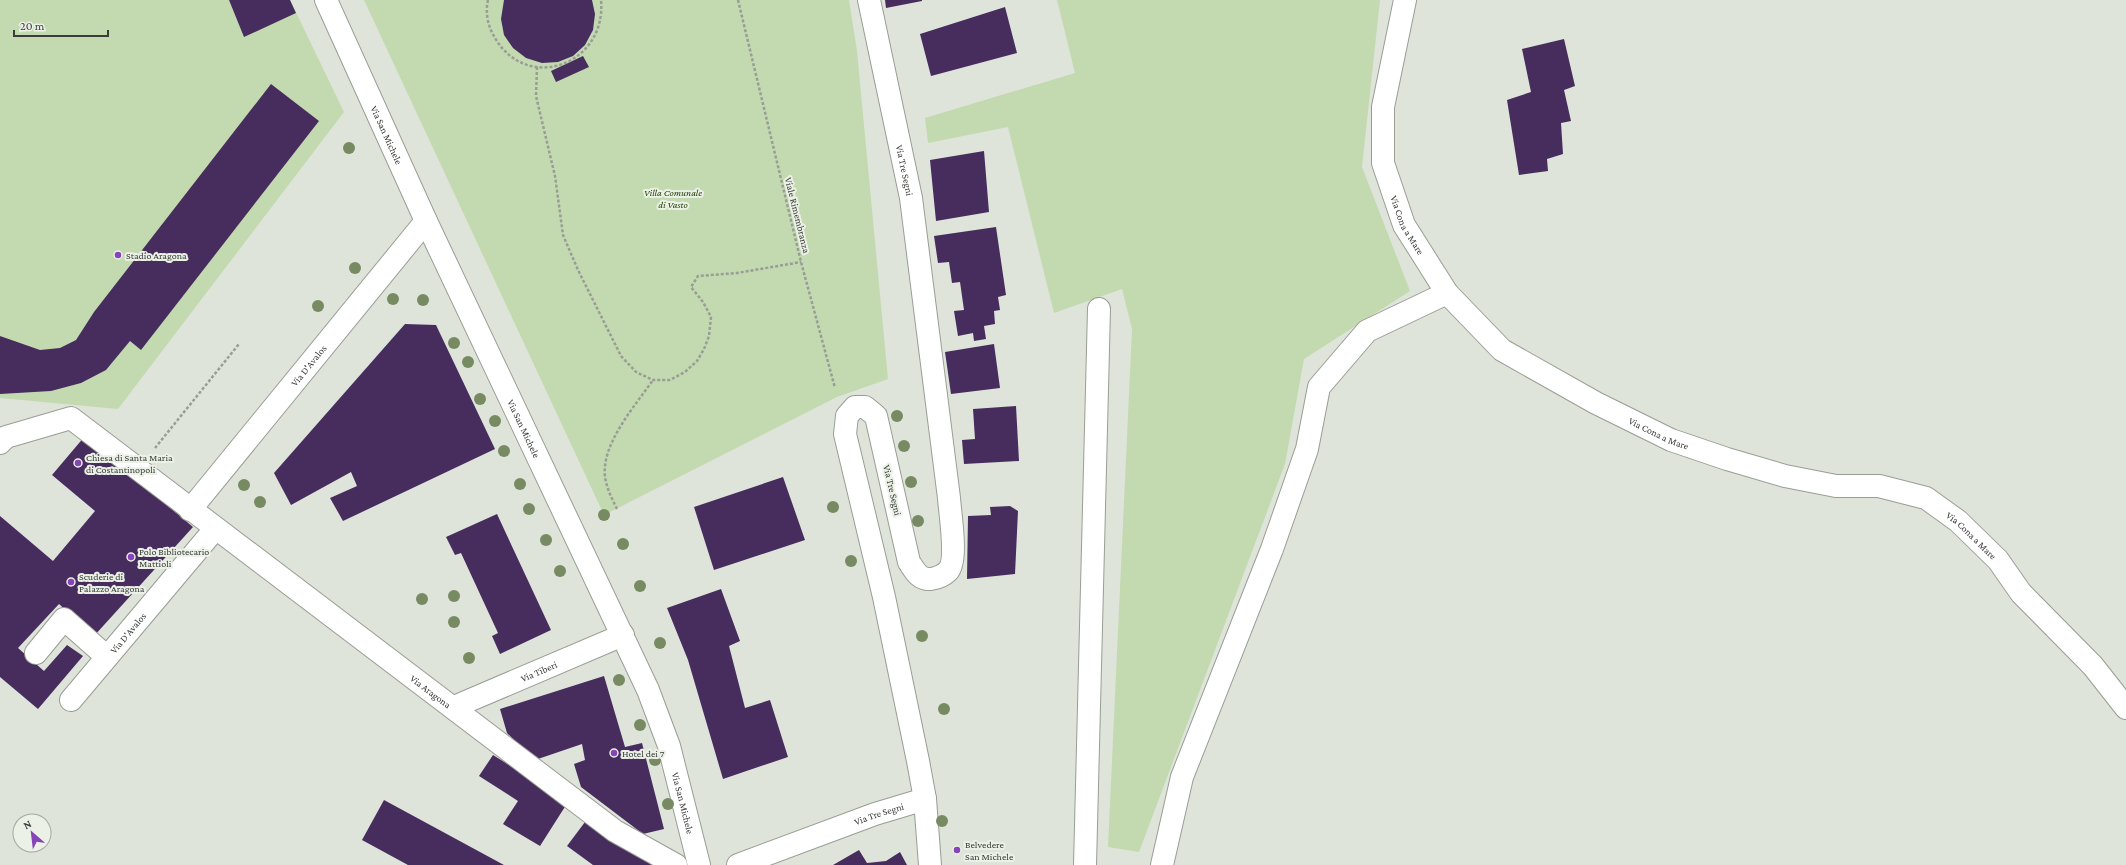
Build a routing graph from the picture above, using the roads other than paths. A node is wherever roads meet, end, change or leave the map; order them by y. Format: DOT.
graph roads {
  1 [pos="326,0"];
  2 [pos="869,0"];
  3 [pos="1405,0"];
  4 [pos="426,220"];
  5 [pos="1447,293"];
  6 [pos="1099,309"];
  7 [pos="0,443"];
  8 [pos="190,510"];
  9 [pos="215,529"];
  10 [pos="623,635"];
  11 [pos="36,653"];
  12 [pos="107,657"];
  13 [pos="71,700"];
  14 [pos="454,707"];
  15 [pos="2126,708"];
  16 [pos="925,799"];
  17 [pos="676,865"];
  18 [pos="699,865"];
  19 [pos="738,865"];
  20 [pos="930,865"];
  21 [pos="1085,865"];
  22 [pos="1162,865"];
  1 -- 4 [label="street, Via San Michele"];
  2 -- 16 [label="street, Via Tre Segni"];
  3 -- 5 [label="street, Via Cona a Mare"];
  4 -- 8 [label="street, Via D'Avalos"];
  4 -- 10 [label="street, Via San Michele"];
  5 -- 15 [label="street, Via Cona a Mare"];
  5 -- 22 [label="street"];
  6 -- 21 [label="street"];
  7 -- 8 [label="street, Via Aragona"];
  8 -- 9 [label="street, Via Aragona"];
  9 -- 12 [label="street, Via D'Avalos"];
  9 -- 14 [label="street, Via Aragona"];
  10 -- 14 [label="street, Via Tiberi"];
  10 -- 18 [label="street, Via San Michele"];
  11 -- 12 [label="street"];
  12 -- 13 [label="street, Via D'Avalos"];
  14 -- 17 [label="street, Via Aragona"];
  16 -- 19 [label="street, Via Tre Segni"];
  16 -- 20 [label="street"];
}
